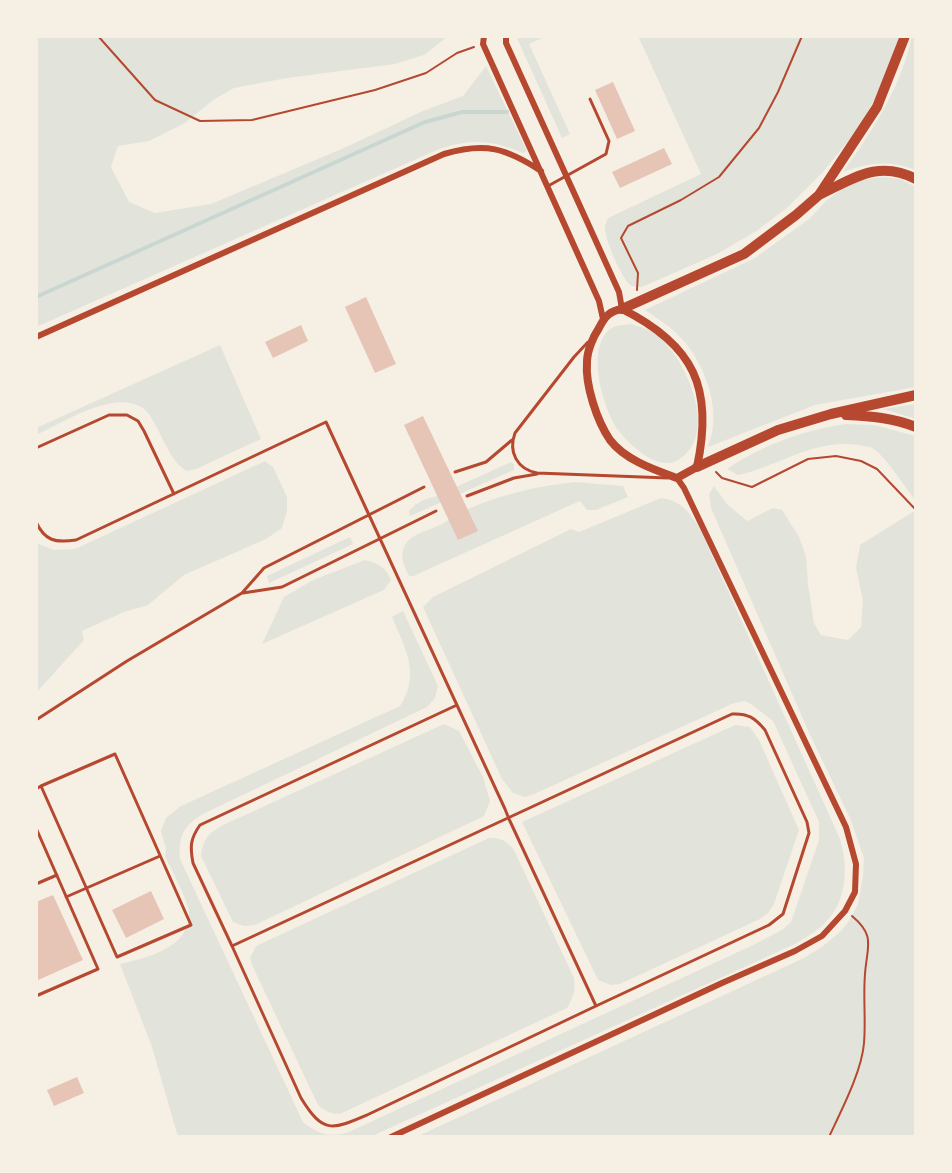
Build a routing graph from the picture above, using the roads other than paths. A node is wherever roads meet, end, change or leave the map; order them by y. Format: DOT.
graph roads {
  1 [pos="506,36"];
  2 [pos="905,36"];
  3 [pos="483,40"];
  4 [pos="590,99"];
  5 [pos="541,171"];
  6 [pos="565,177"];
  7 [pos="916,179"];
  8 [pos="548,186"];
  9 [pos="819,195"];
  10 [pos="622,309"];
  11 [pos="603,319"];
  12 [pos="594,336"];
  13 [pos="36,337"];
  14 [pos="916,395"];
  15 [pos="831,414"];
  16 [pos="916,427"];
  17 [pos="513,438"];
  18 [pos="36,448"];
  19 [pos="702,465"];
  20 [pos="455,472"];
  21 [pos="542,473"];
  22 [pos="677,478"];
  23 [pos="424,487"];
  24 [pos="174,494"];
  25 [pos="467,496"];
  26 [pos="436,511"];
  27 [pos="369,515"];
  28 [pos="36,522"];
  29 [pos="379,538"];
  30 [pos="242,593"];
  31 [pos="457,705"];
  32 [pos="36,720"];
  33 [pos="41,786"];
  34 [pos="36,789"];
  35 [pos="510,819"];
  36 [pos="36,828"];
  37 [pos="160,856"];
  38 [pos="57,875"];
  39 [pos="36,885"];
  40 [pos="87,888"];
  41 [pos="66,897"];
  42 [pos="232,946"];
  43 [pos="36,996"];
  44 [pos="596,1006"];
  45 [pos="391,1137"];
  1 -- 6 [label="street"];
  2 -- 9 [label="highway"];
  3 -- 5 [label="street"];
  4 -- 6 [label="lane"];
  5 -- 8 [label="street"];
  5 -- 13 [label="street"];
  6 -- 8 [label="lane"];
  6 -- 10 [label="street"];
  7 -- 9 [label="highway"];
  8 -- 11 [label="street"];
  9 -- 10 [label="highway"];
  10 -- 11 [label="street"];
  10 -- 19 [label="street"];
  11 -- 12 [label="street"];
  12 -- 17 [label="lane"];
  12 -- 22 [label="street"];
  14 -- 15 [label="highway"];
  15 -- 16 [label="highway"];
  15 -- 19 [label="highway"];
  17 -- 20 [label="lane"];
  17 -- 21 [label="lane"];
  18 -- 24 [label="lane"];
  19 -- 22 [label="street"];
  21 -- 22 [label="lane"];
  21 -- 25 [label="lane"];
  22 -- 45 [label="street"];
  23 -- 27 [label="lane"];
  24 -- 27 [label="lane"];
  24 -- 28 [label="lane"];
  26 -- 29 [label="lane"];
  27 -- 29 [label="lane"];
  27 -- 30 [label="lane"];
  29 -- 30 [label="lane"];
  29 -- 31 [label="lane"];
  30 -- 32 [label="lane"];
  31 -- 35 [label="lane"];
  31 -- 42 [label="lane"];
  33 -- 34 [label="lane"];
  33 -- 37 [label="lane"];
  33 -- 40 [label="lane"];
  35 -- 42 [label="lane"];
  35 -- 44 [label="lane"];
  35 -- 44 [label="lane"];
  36 -- 38 [label="lane"];
  37 -- 40 [label="lane"];
  37 -- 40 [label="lane"];
  38 -- 39 [label="lane"];
  38 -- 41 [label="lane"];
  40 -- 41 [label="lane"];
  41 -- 43 [label="lane"];
  42 -- 44 [label="lane"];
}
